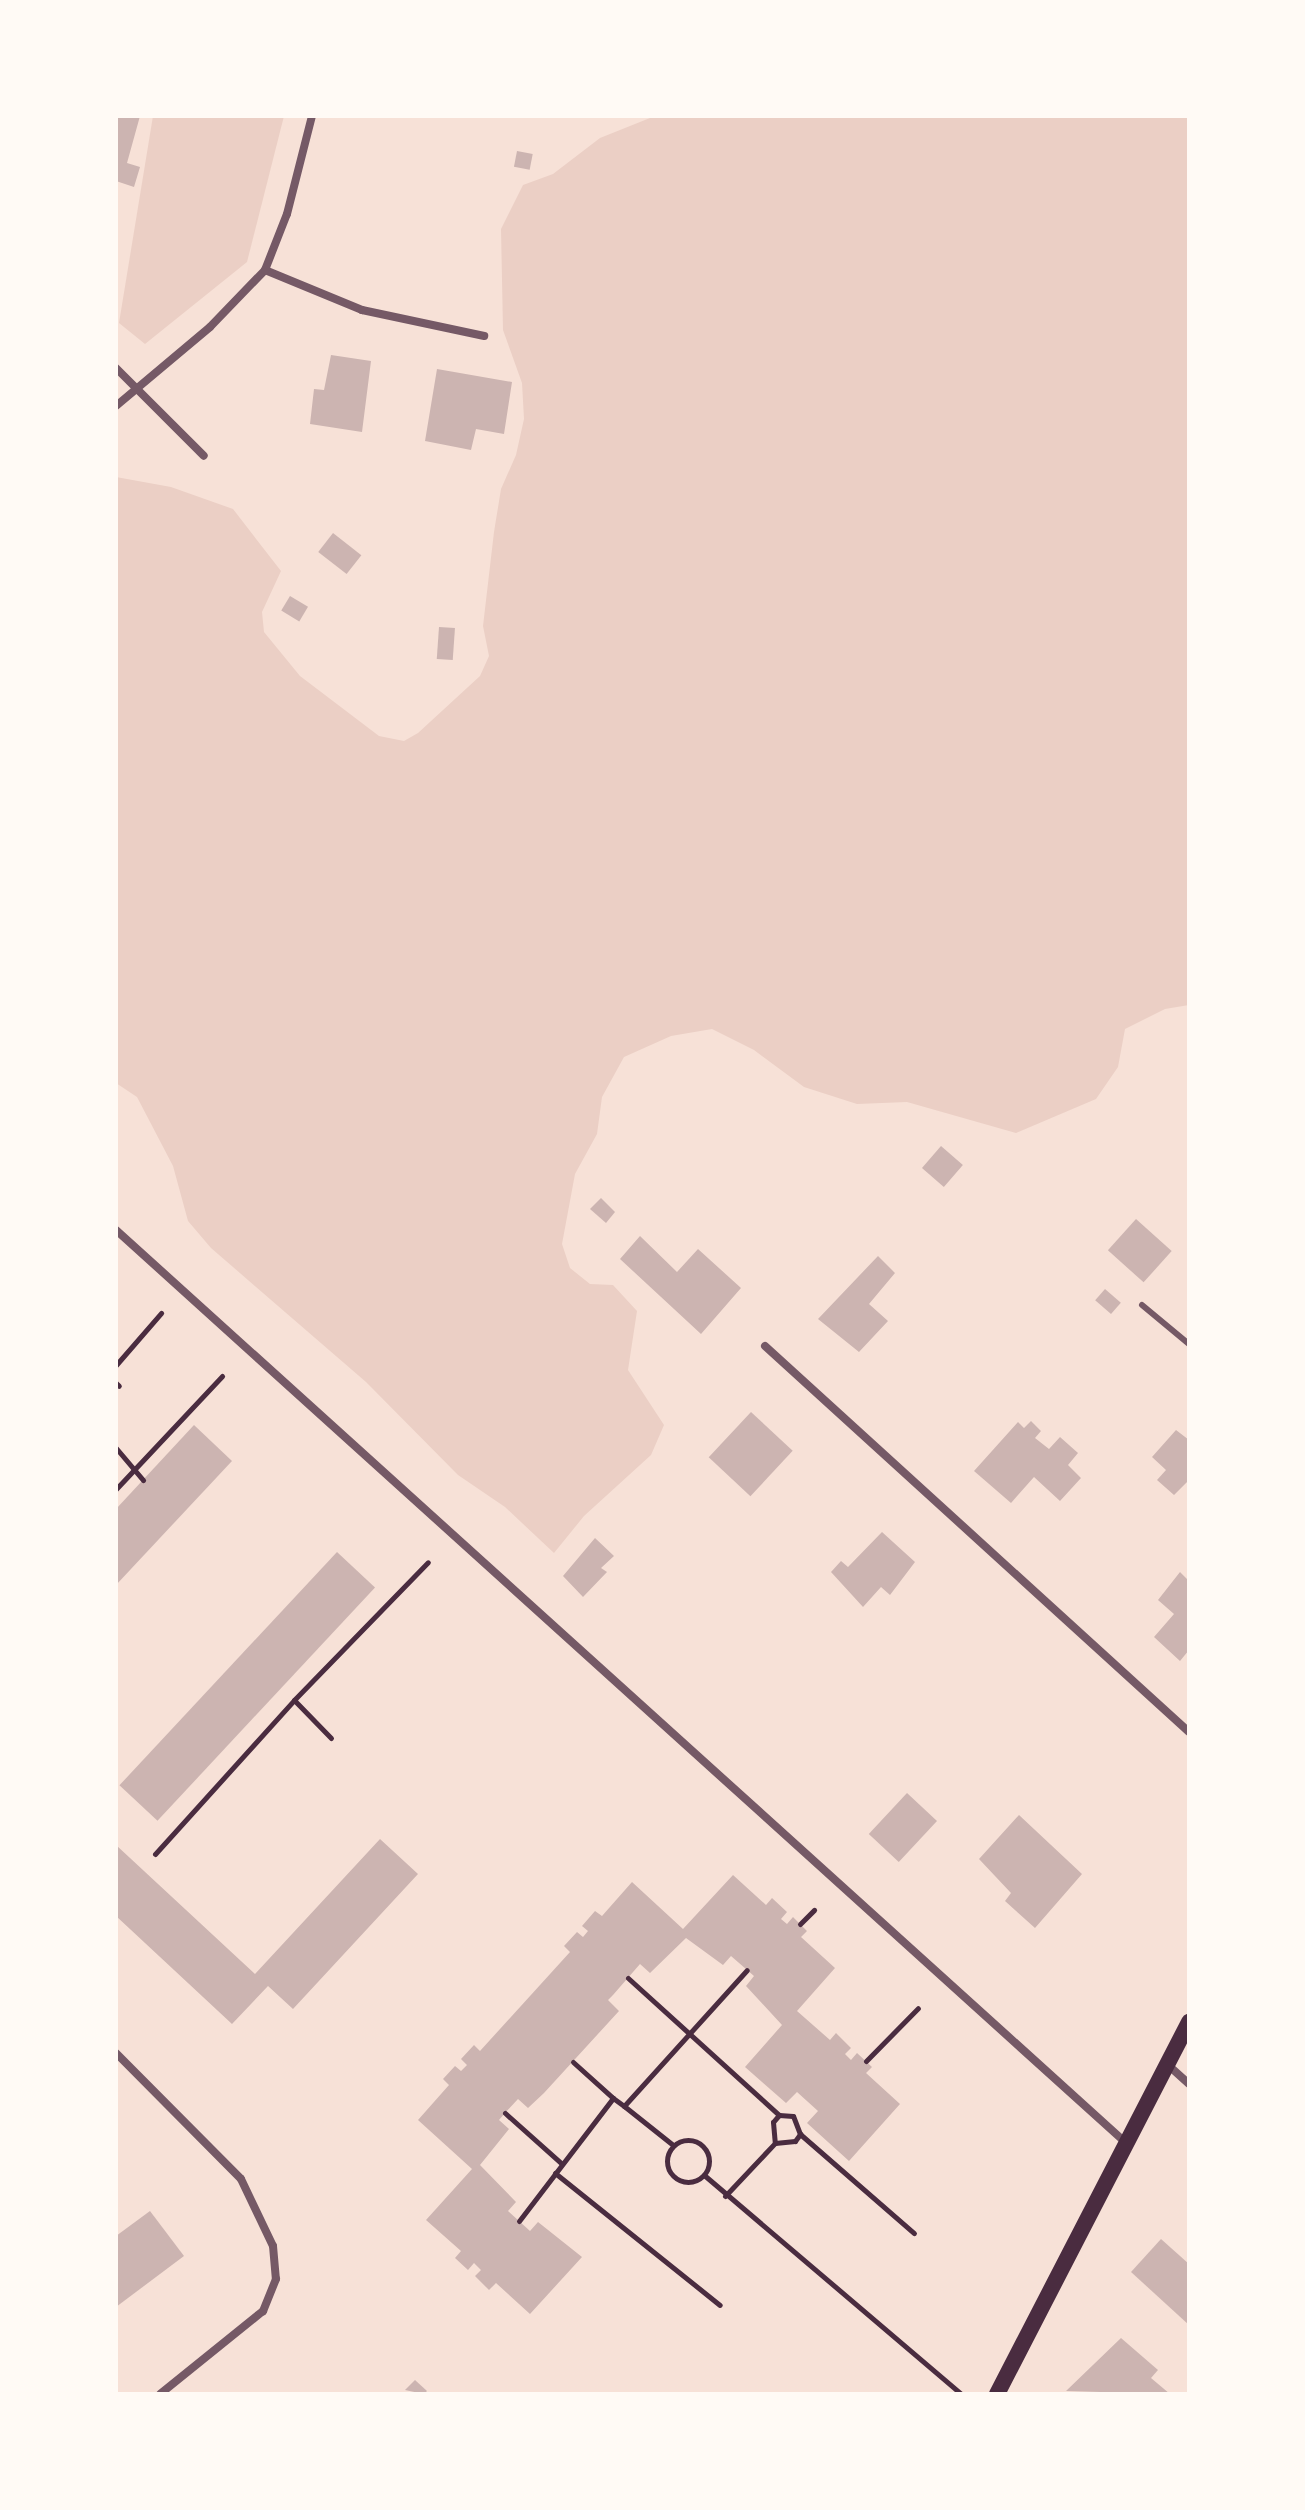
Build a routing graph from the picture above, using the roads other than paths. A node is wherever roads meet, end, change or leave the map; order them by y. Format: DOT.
graph roads {
  1 [pos="312,116"];
  2 [pos="265,270"];
  3 [pos="484,336"];
  4 [pos="116,368"];
  5 [pos="136,389"];
  6 [pos="116,406"];
  7 [pos="204,456"];
  8 [pos="116,1230"];
  9 [pos="1142,1305"];
  10 [pos="1189,1344"];
  11 [pos="765,1346"];
  12 [pos="1189,1732"];
  13 [pos="1189,2022"];
  14 [pos="116,2053"];
  15 [pos="1167,2064"];
  16 [pos="1189,2084"];
  17 [pos="1126,2143"];
  18 [pos="160,2394"];
  19 [pos="997,2394"];
  1 -- 2 [label="street"];
  2 -- 3 [label="street"];
  2 -- 5 [label="street"];
  4 -- 5 [label="street"];
  5 -- 6 [label="street"];
  5 -- 7 [label="street"];
  8 -- 17 [label="street"];
  9 -- 10 [label="lane"];
  11 -- 12 [label="street"];
  13 -- 15 [label="main road"];
  14 -- 18 [label="street"];
  15 -- 16 [label="street"];
  15 -- 17 [label="main road"];
  17 -- 19 [label="main road"];
}
